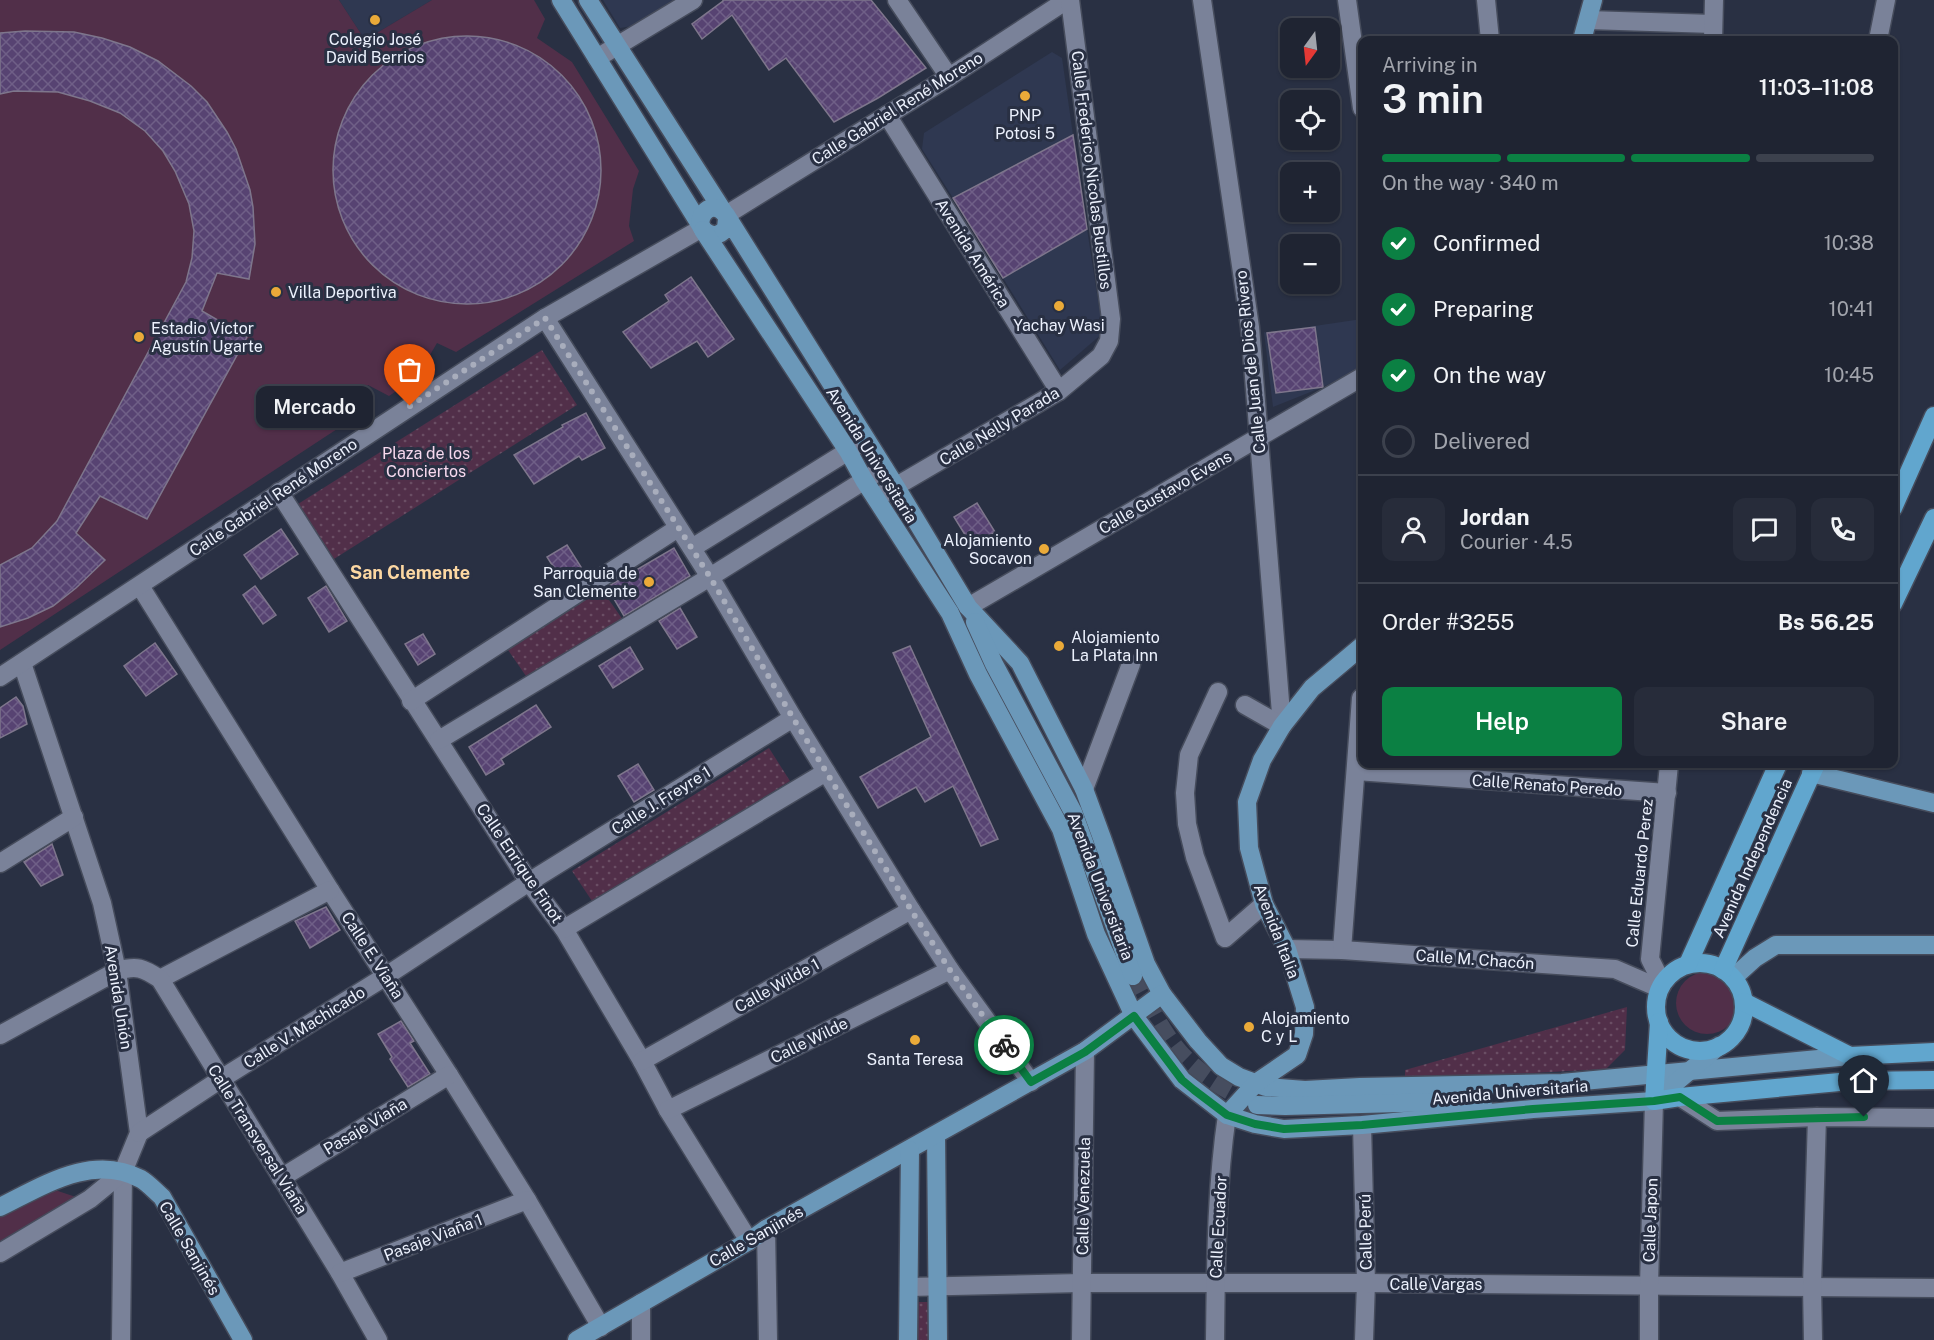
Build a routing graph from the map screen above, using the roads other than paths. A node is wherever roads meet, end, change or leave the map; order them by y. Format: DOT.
graph roads {
  1 [pos="561,0"];
  2 [pos="588,0"];
  3 [pos="693,0"];
  4 [pos="897,0"];
  5 [pos="1069,0"];
  6 [pos="1202,0"];
  7 [pos="1347,0"];
  8 [pos="1486,0"];
  9 [pos="1593,0"];
  10 [pos="1714,0"];
  11 [pos="1886,0"];
  12 [pos="1588,20"];
  13 [pos="1713,32"];
  14 [pos="1490,36"];
  15 [pos="1583,36"];
  16 [pos="1879,36"];
  17 [pos="616,46"];
  18 [pos="597,58"];
  19 [pos="949,77"];
  20 [pos="1358,79"];
  21 [pos="887,115"];
  22 [pos="725,215"];
  23 [pos="702,228"];
  24 [pos="545,318"];
  25 [pos="1109,341"];
  26 [pos="1358,379"];
  27 [pos="1059,391"];
  28 [pos="1934,416"];
  29 [pos="1258,437"];
  30 [pos="866,440"];
  31 [pos="848,451"];
  32 [pos="884,468"];
  33 [pos="864,480"];
  34 [pos="896,487"];
  35 [pos="279,492"];
  36 [pos="1898,497"];
  37 [pos="876,498"];
  38 [pos="1934,518"];
  39 [pos="678,528"];
  40 [pos="692,548"];
  41 [pos="710,577"];
  42 [pos="140,586"];
  43 [pos="1898,594"];
  44 [pos="959,610"];
  45 [pos="1358,649"];
  46 [pos="22,663"];
  47 [pos="1131,664"];
  48 [pos="0,677"];
  49 [pos="1218,692"];
  50 [pos="411,701"];
  51 [pos="1245,705"];
  52 [pos="802,722"];
  53 [pos="1282,726"];
  54 [pos="439,740"];
  55 [pos="1358,742"];
  56 [pos="826,761"];
  57 [pos="1670,768"];
  58 [pos="1776,768"];
  59 [pos="1814,768"];
  60 [pos="1356,771"];
  61 [pos="1084,789"];
  62 [pos="1667,793"];
  63 [pos="1934,803"];
  64 [pos="74,818"];
  65 [pos="0,863"];
  66 [pos="529,882"];
  67 [pos="330,890"];
  68 [pos="1264,904"];
  69 [pos="911,910"];
  70 [pos="564,929"];
  71 [pos="1934,945"];
  72 [pos="1287,949"];
  73 [pos="1342,950"];
  74 [pos="1688,964"];
  75 [pos="950,970"];
  76 [pos="117,971"];
  77 [pos="1728,974"];
  78 [pos="386,976"];
  79 [pos="1133,976"];
  80 [pos="160,979"];
  81 [pos="1661,986"];
  82 [pos="1162,994"];
  83 [pos="1744,1002"];
  84 [pos="1134,1016"];
  85 [pos="1659,1022"];
  86 [pos="0,1035"];
  87 [pos="1934,1045"];
  88 [pos="1719,1046"];
  89 [pos="1085,1052"];
  90 [pos="1934,1053"];
  91 [pos="1896,1054"];
  92 [pos="1297,1055"];
  93 [pos="1850,1056"];
  94 [pos="642,1061"];
  95 [pos="1688,1072"];
  96 [pos="449,1075"];
  97 [pos="1655,1076"];
  98 [pos="220,1079"];
  99 [pos="1934,1080"];
  100 [pos="1031,1082"];
  101 [pos="1256,1083"];
  102 [pos="1562,1083"];
  103 [pos="1305,1090"];
  104 [pos="1680,1097"];
  105 [pos="1654,1101"];
  106 [pos="1439,1102"];
  107 [pos="1257,1105"];
  108 [pos="1533,1109"];
  109 [pos="668,1110"];
  110 [pos="1227,1115"];
  111 [pos="1817,1117"];
  112 [pos="1934,1118"];
  113 [pos="1362,1125"];
  114 [pos="139,1133"];
  115 [pos="936,1135"];
  116 [pos="910,1150"];
  117 [pos="123,1172"];
  118 [pos="281,1178"];
  119 [pos="527,1200"];
  120 [pos="0,1207"];
  121 [pos="766,1229"];
  122 [pos="748,1241"];
  123 [pos="0,1253"];
  124 [pos="340,1273"];
  125 [pos="1081,1283"];
  126 [pos="1215,1283"];
  127 [pos="1366,1283"];
  128 [pos="1649,1285"];
  129 [pos="1812,1286"];
  130 [pos="909,1287"];
  131 [pos="938,1287"];
  132 [pos="1934,1288"];
  133 [pos="641,1303"];
  134 [pos="601,1327"];
  135 [pos="242,1339"];
  136 [pos="121,1340"];
  137 [pos="378,1340"];
  138 [pos="577,1340"];
  139 [pos="641,1340"];
  140 [pos="768,1340"];
  141 [pos="908,1340"];
  142 [pos="938,1340"];
  143 [pos="1081,1340"];
  144 [pos="1215,1340"];
  145 [pos="1364,1340"];
  146 [pos="1649,1340"];
  147 [pos="1813,1340"];
  1 -- 18 [label="main road, Avenida Universitaria"];
  2 -- 17 [label="main road, Avenida Universitaria"];
  3 -- 17 [label="street"];
  4 -- 19 [label="street"];
  5 -- 19 [label="street, Calle Gabriel René Moreno"];
  5 -- 25 [label="street, Calle Frederico Nicolas Bustillos"];
  6 -- 29 [label="street, Calle Juan de Dios Rivero"];
  7 -- 20 [label="street"];
  8 -- 14 [label="street"];
  9 -- 12 [label="main road"];
  10 -- 13 [label="street"];
  11 -- 16 [label="street"];
  12 -- 13 [label="street"];
  12 -- 15 [label="main road"];
  17 -- 18 [label="street"];
  17 -- 22 [label="main road, Avenida Universitaria"];
  18 -- 23 [label="main road, Avenida Universitaria"];
  19 -- 21 [label="street, Calle Gabriel René Moreno"];
  21 -- 22 [label="street, Calle Gabriel René Moreno"];
  21 -- 27 [label="street, Avenida América"];
  22 -- 23 [label="main road"];
  22 -- 30 [label="main road, Avenida Universitaria"];
  23 -- 24 [label="street, Calle Gabriel René Moreno"];
  23 -- 31 [label="main road, Avenida Universitaria"];
  24 -- 35 [label="street, Calle Gabriel René Moreno"];
  24 -- 39 [label="street"];
  25 -- 27 [label="street, Calle Nelly Parada"];
  26 -- 29 [label="street, Calle Gustavo Evens"];
  27 -- 34 [label="street, Calle Nelly Parada"];
  28 -- 36 [label="highway"];
  29 -- 44 [label="street, Calle Gustavo Evens"];
  29 -- 53 [label="street, Calle Juan de Dios Rivero"];
  30 -- 31 [label="street"];
  30 -- 32 [label="main road, Avenida Universitaria"];
  31 -- 33 [label="main road, Avenida Universitaria"];
  31 -- 40 [label="street"];
  32 -- 33 [label="street"];
  32 -- 34 [label="main road, Avenida Universitaria"];
  33 -- 37 [label="main road, Avenida Universitaria"];
  33 -- 41 [label="street"];
  34 -- 37 [label="street, Calle Nelly Parada"];
  34 -- 44 [label="main road, Avenida Universitaria"];
  35 -- 42 [label="street, Calle Gabriel René Moreno"];
  35 -- 50 [label="street, Calle Enrique Finot"];
  37 -- 44 [label="main road, Avenida Universitaria"];
  38 -- 43 [label="highway"];
  39 -- 40 [label="street"];
  39 -- 50 [label="street"];
  40 -- 41 [label="street"];
  41 -- 52 [label="street"];
  41 -- 54 [label="street"];
  42 -- 46 [label="street, Calle Gabriel René Moreno"];
  42 -- 67 [label="street, Calle E. Viaña"];
  44 -- 61 [label="main road, Avenida Universitaria"];
  44 -- 79 [label="main road"];
  44 -- 84 [label="main road, Avenida Universitaria"];
  45 -- 53 [label="main road, Avenida Italia"];
  46 -- 48 [label="street, Calle Gabriel René Moreno"];
  46 -- 64 [label="street, Avenida Unión"];
  47 -- 61 [label="street"];
  49 -- 68 [label="street"];
  50 -- 54 [label="street, Calle Enrique Finot"];
  51 -- 53 [label="street"];
  52 -- 56 [label="street"];
  52 -- 66 [label="street, Calle J. Freyre 1"];
  53 -- 68 [label="main road, Avenida Italia"];
  54 -- 66 [label="street, Calle Enrique Finot"];
  55 -- 60 [label="street"];
  56 -- 69 [label="street"];
  56 -- 70 [label="street"];
  57 -- 62 [label="street, Calle Eduardo Perez"];
  58 -- 74 [label="highway, Avenida Independencia"];
  59 -- 63 [label="main road"];
  59 -- 77 [label="highway, Avenida Independencia"];
  60 -- 62 [label="street, Calle Renato Peredo"];
  60 -- 73 [label="street"];
  61 -- 82 [label="main road, Avenida Universitaria"];
  62 -- 81 [label="street, Calle Eduardo Perez"];
  64 -- 65 [label="street"];
  64 -- 76 [label="street, Avenida Unión"];
  66 -- 70 [label="street, Calle Enrique Finot"];
  66 -- 78 [label="street, Calle V. Machicado"];
  67 -- 78 [label="street, Calle E. Viaña"];
  67 -- 80 [label="street"];
  68 -- 72 [label="main road, Avenida Italia"];
  69 -- 75 [label="street"];
  69 -- 94 [label="street, Calle Wilde 1"];
  70 -- 94 [label="street, Calle Enrique Finot"];
  71 -- 77 [label="main road"];
  72 -- 73 [label="street, Calle M. Chacón"];
  72 -- 92 [label="main road, Avenida Italia"];
  73 -- 81 [label="street, Calle M. Chacón"];
  74 -- 77 [label="highway"];
  74 -- 81 [label="highway"];
  75 -- 100 [label="street"];
  75 -- 109 [label="street, Calle Wilde"];
  76 -- 80 [label="street"];
  76 -- 86 [label="street"];
  76 -- 114 [label="street, Avenida Unión"];
  77 -- 83 [label="highway"];
  78 -- 96 [label="street, Calle E. Viaña"];
  78 -- 98 [label="street, Calle V. Machicado"];
  80 -- 98 [label="street, Calle Transversal Viaña"];
  81 -- 85 [label="highway"];
  82 -- 84 [label="main road, Calle Sanjinés"];
  82 -- 101 [label="main road, Avenida Universitaria"];
  83 -- 88 [label="highway"];
  83 -- 93 [label="highway"];
  84 -- 89 [label="main road, Calle Sanjinés"];
  84 -- 110 [label="main road, Avenida Universitaria"];
  85 -- 88 [label="highway"];
  85 -- 97 [label="highway"];
  87 -- 91 [label="street"];
  88 -- 95 [label="main road"];
  89 -- 100 [label="main road, Calle Sanjinés"];
  89 -- 125 [label="street, Calle Venezuela"];
  90 -- 91 [label="highway, Avenida Universitaria"];
  91 -- 93 [label="highway, Avenida Universitaria"];
  92 -- 101 [label="main road"];
  92 -- 103 [label="main road"];
  93 -- 95 [label="main road, Avenida Universitaria"];
  94 -- 109 [label="street, Calle Enrique Finot"];
  95 -- 97 [label="main road, Avenida Universitaria"];
  95 -- 105 [label="main road"];
  96 -- 118 [label="street, Pasaje Viaña"];
  96 -- 119 [label="street, Calle E. Viaña"];
  97 -- 102 [label="main road, Avenida Universitaria"];
  97 -- 105 [label="highway"];
  98 -- 114 [label="street, Calle V. Machicado"];
  98 -- 118 [label="street, Calle Transversal Viaña"];
  99 -- 104 [label="highway, Avenida Universitaria"];
  100 -- 115 [label="main road, Calle Sanjinés"];
  101 -- 103 [label="main road, Avenida Universitaria"];
  101 -- 110 [label="main road"];
  102 -- 103 [label="main road, Avenida Universitaria"];
  102 -- 106 [label="main road"];
  104 -- 105 [label="highway, Avenida Universitaria"];
  104 -- 111 [label="street"];
  105 -- 108 [label="main road, Avenida Universitaria"];
  105 -- 128 [label="street, Calle Japon"];
  106 -- 107 [label="main road"];
  106 -- 108 [label="main road"];
  108 -- 113 [label="main road, Avenida Universitaria"];
  109 -- 122 [label="street, Calle Enrique Finot"];
  110 -- 113 [label="main road, Avenida Universitaria"];
  110 -- 126 [label="street, Calle Ecuador"];
  111 -- 112 [label="street"];
  111 -- 129 [label="street"];
  113 -- 127 [label="street, Calle Perú"];
  114 -- 117 [label="street"];
  115 -- 116 [label="main road, Calle Sanjinés"];
  115 -- 131 [label="main road"];
  116 -- 121 [label="main road, Calle Sanjinés"];
  116 -- 130 [label="main road"];
  117 -- 120 [label="main road"];
  117 -- 123 [label="street"];
  117 -- 135 [label="main road, Calle Sanjinés"];
  117 -- 136 [label="street"];
  118 -- 124 [label="street, Calle Transversal Viaña"];
  119 -- 124 [label="street, Pasaje Viaña 1"];
  119 -- 134 [label="street, Calle E. Viaña"];
  121 -- 122 [label="main road, Calle Sanjinés"];
  121 -- 140 [label="street"];
  122 -- 133 [label="main road, Calle Sanjinés"];
  124 -- 137 [label="street, Calle Transversal Viaña"];
  125 -- 126 [label="street, Calle Vargas"];
  125 -- 131 [label="street, Calle Vargas"];
  125 -- 143 [label="street, Calle Venezuela"];
  126 -- 127 [label="street, Calle Vargas"];
  126 -- 144 [label="street, Calle Ecuador"];
  127 -- 128 [label="street, Calle Vargas"];
  127 -- 145 [label="street, Calle Perú"];
  128 -- 129 [label="street, Calle Vargas"];
  128 -- 146 [label="street, Calle Japon"];
  129 -- 132 [label="street, Calle Vargas"];
  129 -- 147 [label="street"];
  130 -- 131 [label="street, Calle Vargas"];
  130 -- 141 [label="main road"];
  131 -- 142 [label="main road"];
  133 -- 134 [label="main road, Calle Sanjinés"];
  133 -- 139 [label="street"];
  134 -- 138 [label="main road, Calle Sanjinés"];
}
